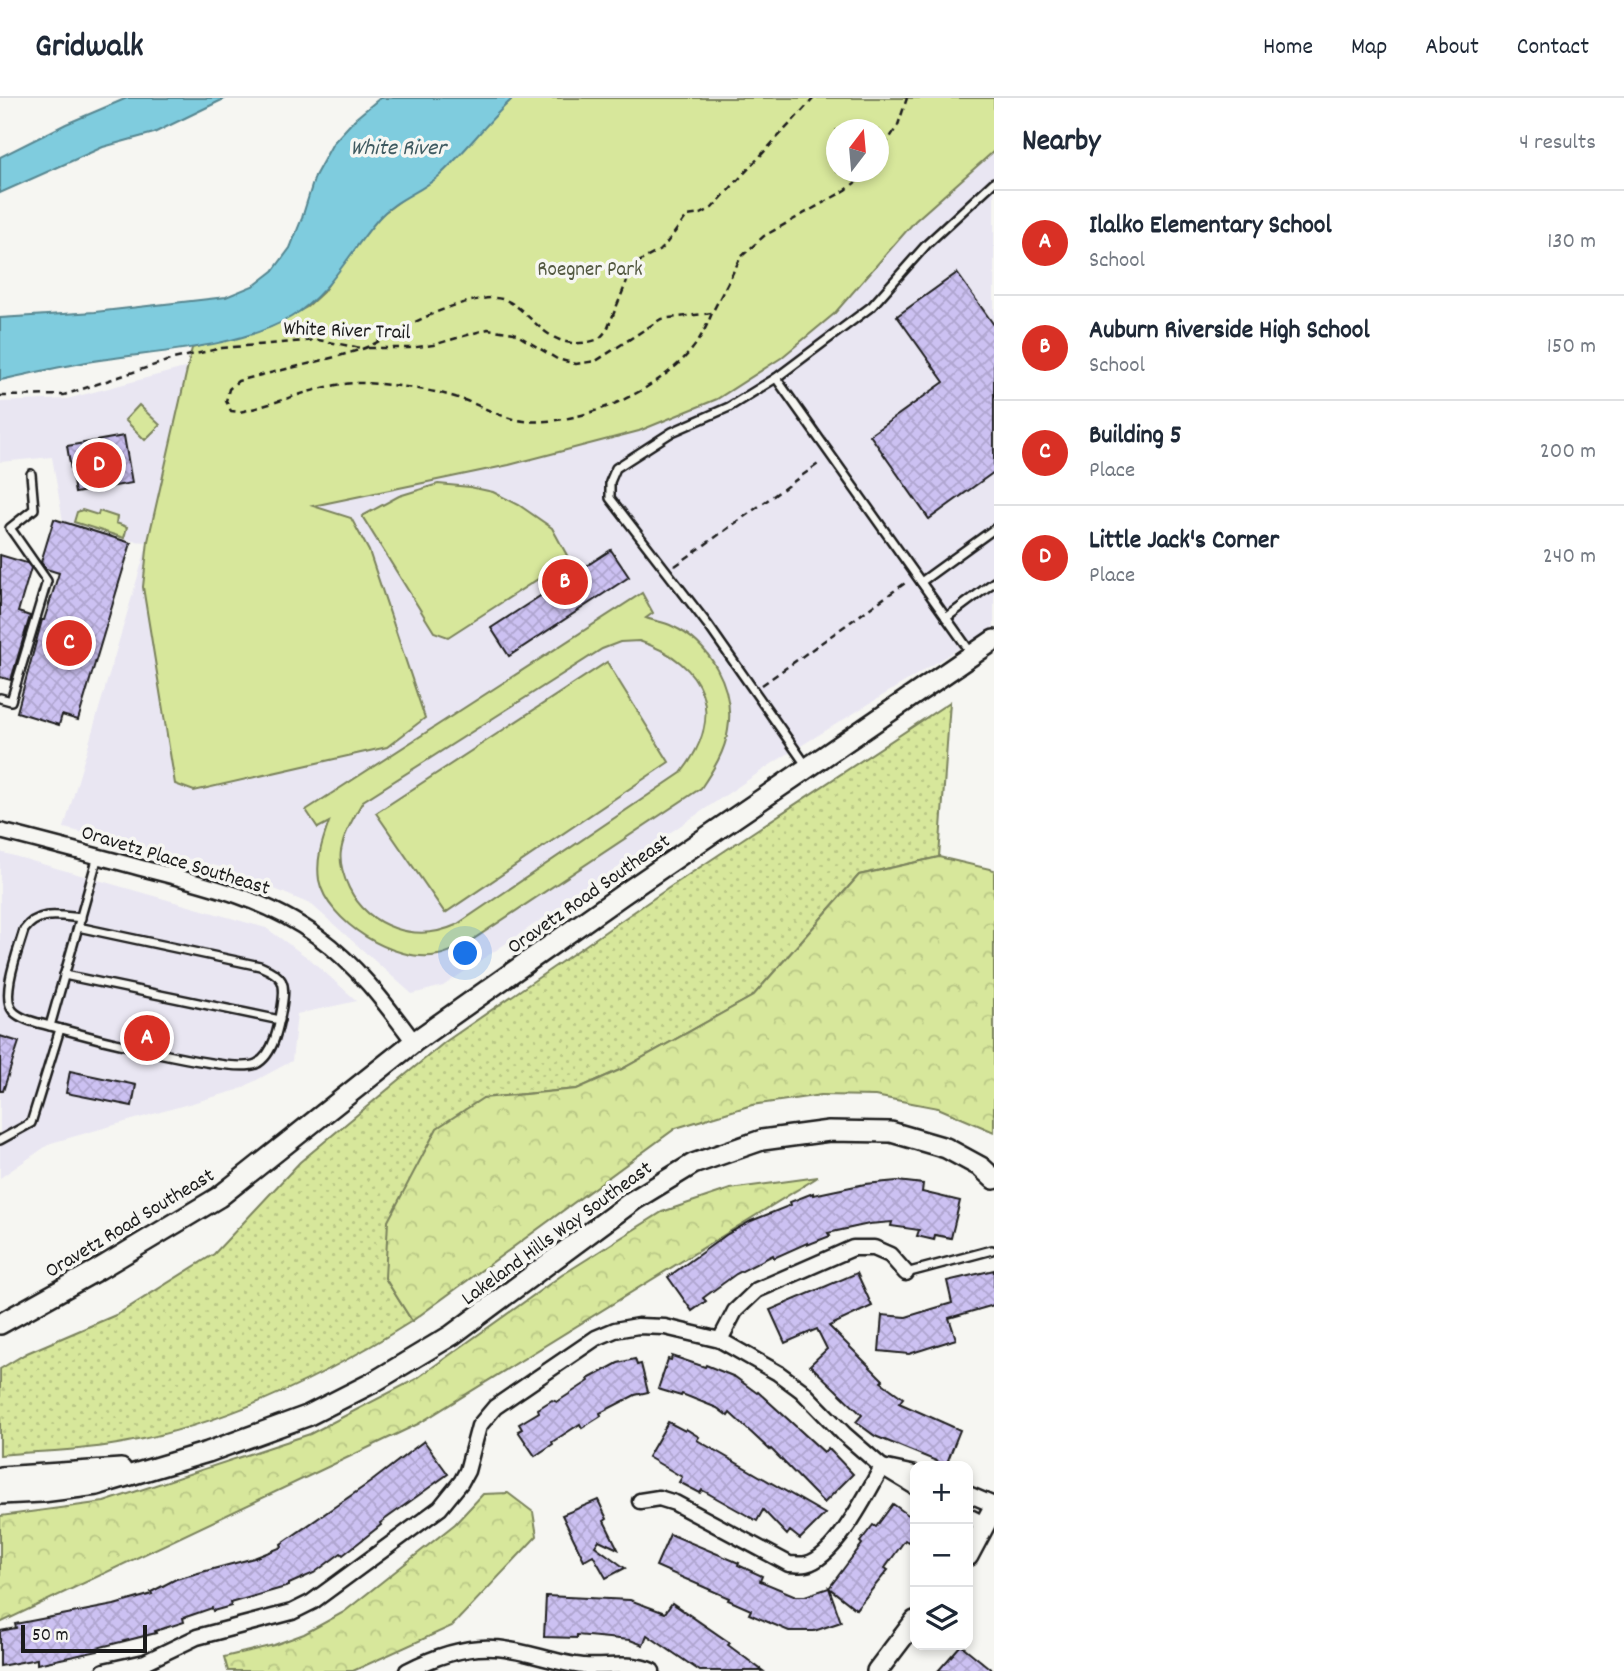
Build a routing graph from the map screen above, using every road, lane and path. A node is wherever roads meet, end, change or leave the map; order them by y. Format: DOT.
graph roads {
  1 [pos="814,98"];
  2 [pos="907,98"];
  3 [pos="889,139"];
  4 [pos="994,181"];
  5 [pos="856,182"];
  6 [pos="712,313"];
  7 [pos="364,348"];
  8 [pos="776,378"];
  9 [pos="0,396"];
  10 [pos="831,455"];
  11 [pos="31,474"];
  12 [pos="10,528"];
  13 [pos="0,529"];
  14 [pos="994,529"];
  15 [pos="667,572"];
  16 [pos="918,579"];
  17 [pos="994,582"];
  18 [pos="946,618"];
  19 [pos="994,640"];
  20 [pos="972,654"];
  21 [pos="754,691"];
  22 [pos="0,698"];
  23 [pos="809,768"];
  24 [pos="0,831"];
  25 [pos="98,856"];
  26 [pos="80,918"];
  27 [pos="78,927"];
  28 [pos="64,975"];
  29 [pos="280,1020"];
  30 [pos="50,1026"];
  31 [pos="60,1029"];
  32 [pos="414,1042"];
  33 [pos="0,1140"];
  34 [pos="994,1179"];
  35 [pos="992,1250"];
  36 [pos="906,1273"];
  37 [pos="0,1324"];
  38 [pos="720,1340"];
  39 [pos="156,1466"];
  40 [pos="882,1467"];
  41 [pos="910,1473"];
  42 [pos="0,1477"];
  43 [pos="910,1485"];
  44 [pos="0,1494"];
  45 [pos="973,1500"];
  46 [pos="640,1501"];
  47 [pos="985,1513"];
  48 [pos="973,1543"];
  49 [pos="910,1628"];
  50 [pos="104,1671"];
  51 [pos="407,1671"];
  52 [pos="652,1671"];
  53 [pos="877,1671"];
  1 -- 7 [label="path"];
  2 -- 3 [label="path"];
  4 -- 8 [label="lane"];
  5 -- 6 [label="path"];
  6 -- 7 [label="path, White River Trail"];
  6 -- 7 [label="path"];
  7 -- 9 [label="path, White River Trail"];
  8 -- 10 [label="lane"];
  8 -- 15 [label="lane"];
  10 -- 15 [label="path"];
  10 -- 16 [label="lane"];
  11 -- 12 [label="lane"];
  12 -- 13 [label="lane"];
  12 -- 22 [label="lane"];
  14 -- 16 [label="lane"];
  15 -- 21 [label="lane"];
  16 -- 18 [label="lane"];
  16 -- 21 [label="path"];
  17 -- 18 [label="lane"];
  18 -- 20 [label="lane"];
  19 -- 20 [label="street, Oravetz Road Southeast"];
  20 -- 23 [label="street, Oravetz Road Southeast"];
  21 -- 23 [label="lane"];
  23 -- 32 [label="street, Oravetz Road Southeast"];
  24 -- 25 [label="street, Oravetz Place Southeast"];
  25 -- 26 [label="lane"];
  25 -- 32 [label="street, Oravetz Place Southeast"];
  26 -- 27 [label="lane"];
  26 -- 30 [label="lane"];
  27 -- 28 [label="lane"];
  27 -- 29 [label="lane"];
  28 -- 29 [label="lane"];
  28 -- 30 [label="lane"];
  29 -- 31 [label="lane"];
  30 -- 31 [label="lane"];
  31 -- 33 [label="lane"];
  32 -- 37 [label="street, Oravetz Road Southeast"];
  34 -- 39 [label="street, Lakeland Hills Way Southeast"];
  35 -- 36 [label="lane"];
  36 -- 38 [label="street"];
  38 -- 40 [label="street"];
  38 -- 50 [label="street"];
  39 -- 42 [label="street, Lakeland Hills Way Southeast"];
  39 -- 44 [label="street, Lakeland Hills Way Southeast"];
  40 -- 41 [label="street"];
  40 -- 43 [label="street"];
  40 -- 46 [label="street"];
  45 -- 47 [label="street"];
  47 -- 48 [label="street"];
  49 -- 53 [label="street"];
  51 -- 52 [label="street"];
}
